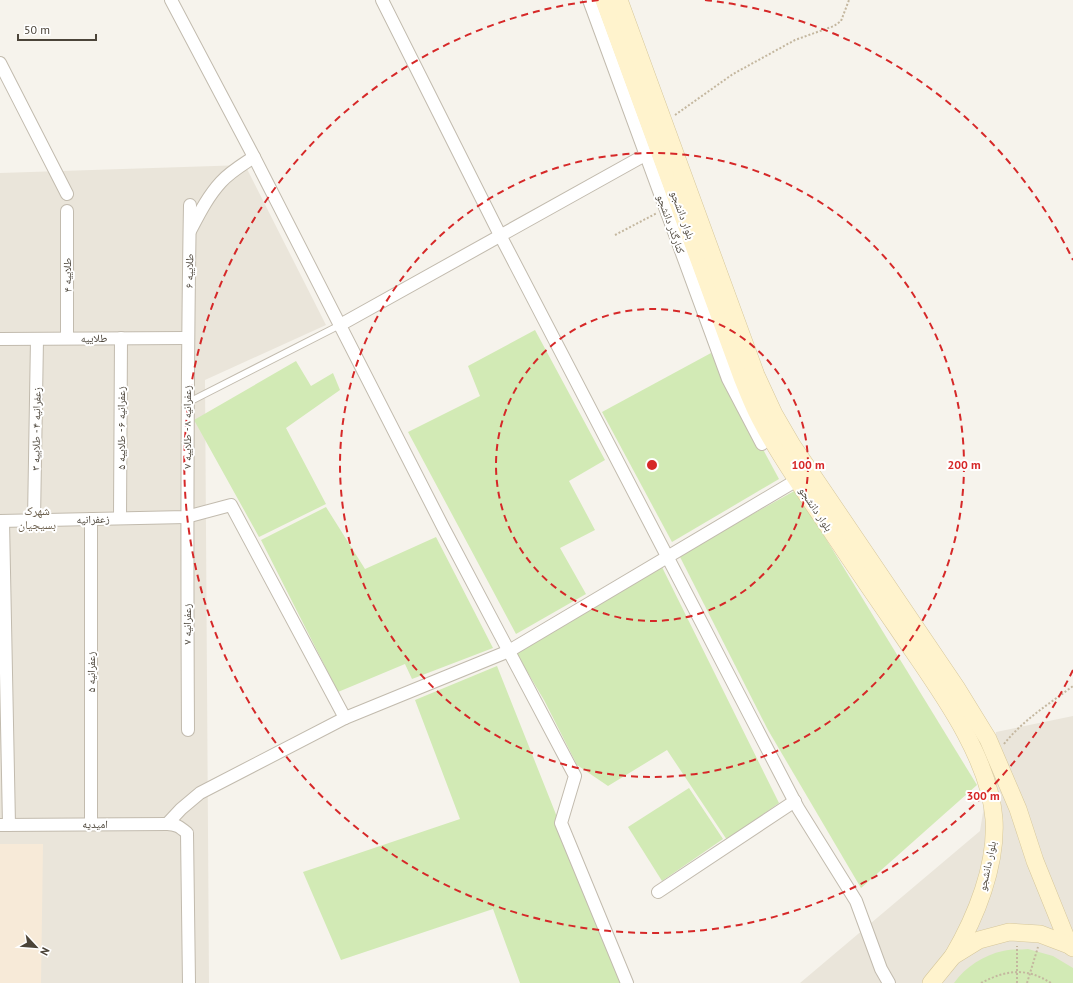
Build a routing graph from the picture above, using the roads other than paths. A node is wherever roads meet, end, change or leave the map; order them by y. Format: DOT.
graph roads {
  1 [pos="171,0"];
  2 [pos="382,0"];
  3 [pos="589,0"];
  4 [pos="604,0"];
  5 [pos="620,0"];
  6 [pos="0,63"];
  7 [pos="645,154"];
  8 [pos="254,157"];
  9 [pos="67,194"];
  10 [pos="190,205"];
  11 [pos="67,211"];
  12 [pos="190,231"];
  13 [pos="500,235"];
  14 [pos="340,325"];
  15 [pos="37,338"];
  16 [pos="67,338"];
  17 [pos="121,338"];
  18 [pos="187,338"];
  19 [pos="0,339"];
  20 [pos="187,403"];
  21 [pos="762,444"];
  22 [pos="797,480"];
  23 [pos="186,517"];
  24 [pos="120,518"];
  25 [pos="34,520"];
  26 [pos="91,520"];
  27 [pos="1,521"];
  28 [pos="668,556"];
  29 [pos="509,651"];
  30 [pos="345,718"];
  31 [pos="188,730"];
  32 [pos="795,801"];
  33 [pos="91,824"];
  34 [pos="167,824"];
  35 [pos="4,825"];
  36 [pos="658,892"];
  37 [pos="1071,947"];
  38 [pos="953,956"];
  39 [pos="931,982"];
  40 [pos="189,983"];
  41 [pos="627,983"];
  42 [pos="889,983"];
  1 -- 8 [label="street"];
  2 -- 13 [label="street"];
  3 -- 7 [label="street, کنارگذر دانشجو"];
  4 -- 22 [label="main road, بلوار دانشجو"];
  5 -- 37 [label="main road, بلوار دانشجو"];
  6 -- 9 [label="street"];
  7 -- 13 [label="street"];
  7 -- 21 [label="street, کنارگذر دانشجو"];
  8 -- 12 [label="street"];
  8 -- 14 [label="street"];
  10 -- 12 [label="street, طلاییه ۶"];
  11 -- 16 [label="street, طلاییه ۴"];
  12 -- 18 [label="street, طلاییه ۶"];
  13 -- 14 [label="street"];
  13 -- 28 [label="street"];
  14 -- 20 [label="lane"];
  14 -- 29 [label="street"];
  15 -- 16 [label="street, طلاییه"];
  15 -- 19 [label="street, طلاییه"];
  15 -- 25 [label="street, زعفرانیه ۴ - طلاییه ۳"];
  16 -- 17 [label="street, طلاییه"];
  17 -- 18 [label="street, طلاییه"];
  17 -- 24 [label="street, زعفرانیه ۶ - طلاییه ۵"];
  18 -- 20 [label="street, زعفرانیه ۸ - طلاییه ۷"];
  20 -- 23 [label="street, زعفرانیه ۸ - طلاییه ۷"];
  22 -- 28 [label="street"];
  22 -- 38 [label="main road, بلوار دانشجو"];
  23 -- 24 [label="street, زعفرانیه"];
  23 -- 30 [label="street, زعفرانیه"];
  23 -- 31 [label="street, زعفرانیه ۷"];
  24 -- 26 [label="street, زعفرانیه"];
  25 -- 26 [label="street, زعفرانیه"];
  25 -- 27 [label="street, زعفرانیه"];
  26 -- 33 [label="street, زعفرانیه ۵"];
  27 -- 35 [label="street"];
  28 -- 29 [label="street"];
  28 -- 32 [label="street"];
  29 -- 30 [label="street"];
  29 -- 41 [label="street"];
  30 -- 34 [label="street"];
  32 -- 36 [label="street"];
  32 -- 42 [label="street"];
  33 -- 34 [label="street, امیدیه"];
  33 -- 35 [label="street, امیدیه"];
  34 -- 40 [label="street, امیدیه"];
  37 -- 38 [label="main road"];
  38 -- 39 [label="main road"];
}
